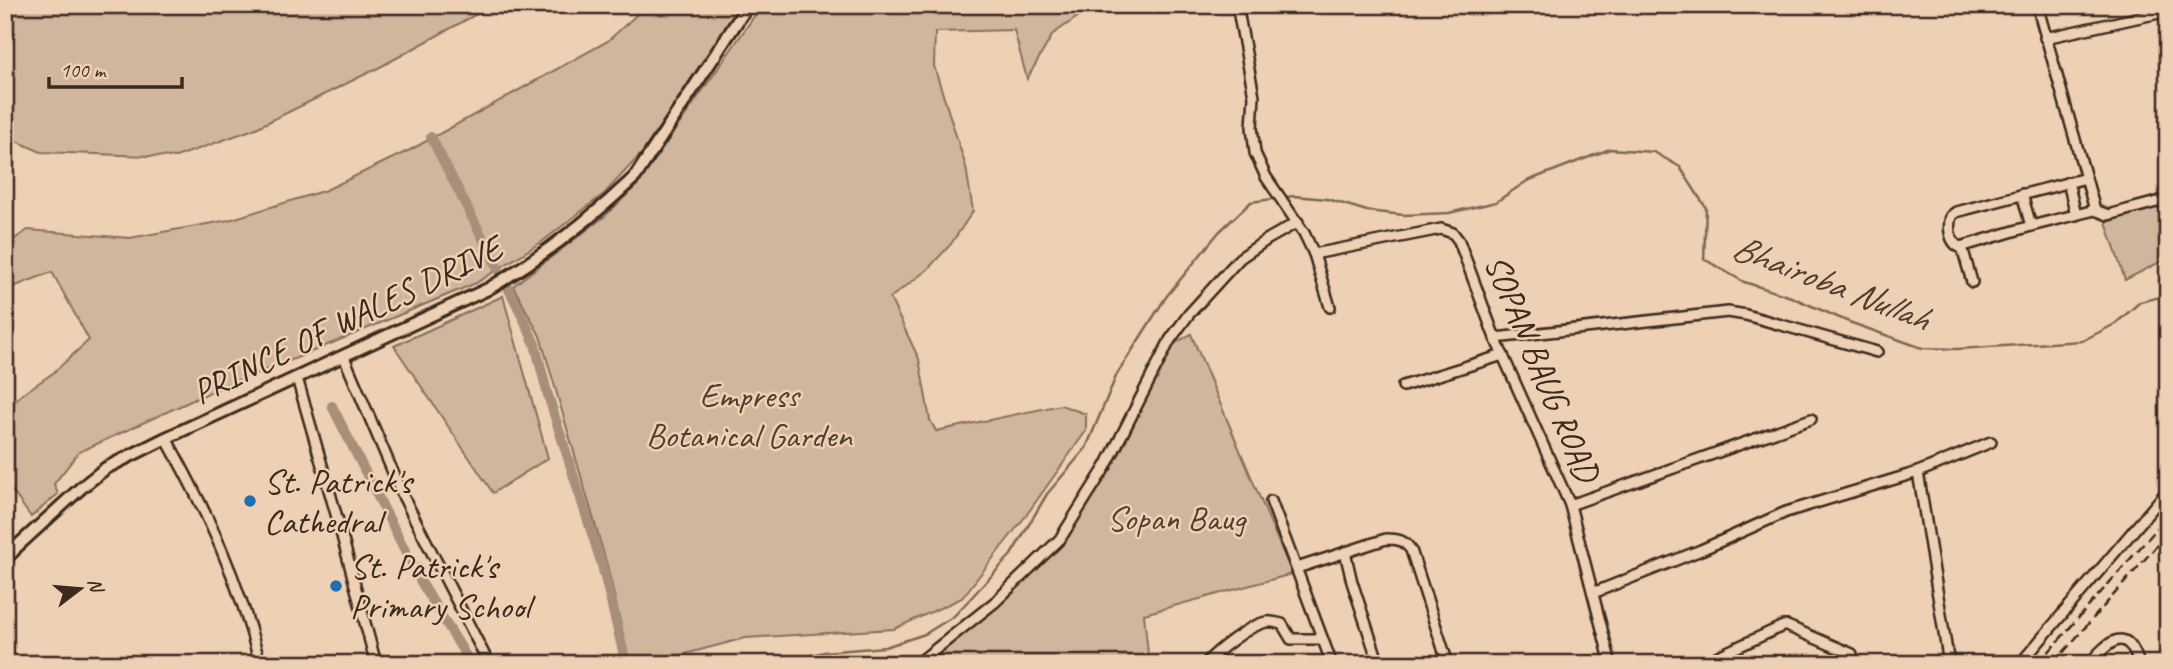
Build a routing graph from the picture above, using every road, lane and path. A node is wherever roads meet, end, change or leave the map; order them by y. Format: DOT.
graph roads {
  1 [pos="748,5"];
  2 [pos="1237,5"];
  3 [pos="2037,5"];
  4 [pos="2168,11"];
  5 [pos="2045,38"];
  6 [pos="2086,178"];
  7 [pos="2068,182"];
  8 [pos="2022,194"];
  9 [pos="2168,199"];
  10 [pos="2095,211"];
  11 [pos="2076,215"];
  12 [pos="1298,222"];
  13 [pos="2031,226"];
  14 [pos="1962,247"];
  15 [pos="1314,254"];
  16 [pos="1972,282"];
  17 [pos="1330,307"];
  18 [pos="1495,338"];
  19 [pos="1877,352"];
  20 [pos="1503,355"];
  21 [pos="344,357"];
  22 [pos="297,378"];
  23 [pos="1403,386"];
  24 [pos="1811,419"];
  25 [pos="166,438"];
  26 [pos="1991,442"];
  27 [pos="1918,471"];
  28 [pos="2168,490"];
  29 [pos="1271,501"];
  30 [pos="1570,505"];
  31 [pos="8,549"];
  32 [pos="1345,552"];
  33 [pos="1297,568"];
  34 [pos="1593,593"];
  35 [pos="1322,639"];
  36 [pos="1852,654"];
  37 [pos="260,664"];
  38 [pos="376,664"];
  39 [pos="489,664"];
  40 [pos="917,664"];
  41 [pos="1205,664"];
  42 [pos="1332,664"];
  43 [pos="1379,664"];
  44 [pos="1448,664"];
  45 [pos="1611,664"];
  46 [pos="1701,664"];
  47 [pos="1948,664"];
  48 [pos="2020,664"];
  49 [pos="2089,664"];
  50 [pos="2139,664"];
  1 -- 21 [label="main road, PRINCE OF WALES DRIVE"];
  2 -- 12 [label="street"];
  3 -- 5 [label="street"];
  4 -- 5 [label="street"];
  5 -- 6 [label="street"];
  6 -- 7 [label="street"];
  6 -- 10 [label="street"];
  7 -- 8 [label="street"];
  7 -- 11 [label="street"];
  8 -- 13 [label="street"];
  8 -- 14 [label="street"];
  9 -- 10 [label="street"];
  10 -- 11 [label="street"];
  11 -- 13 [label="street"];
  12 -- 15 [label="street"];
  12 -- 40 [label="street"];
  13 -- 14 [label="street"];
  14 -- 16 [label="street"];
  15 -- 17 [label="street"];
  15 -- 18 [label="street, SOPAN BAUG ROAD"];
  18 -- 19 [label="street"];
  18 -- 20 [label="street, SOPAN BAUG ROAD"];
  20 -- 23 [label="street"];
  20 -- 30 [label="street, SOPAN BAUG ROAD"];
  21 -- 22 [label="main road, PRINCE OF WALES DRIVE"];
  21 -- 39 [label="street"];
  22 -- 25 [label="main road, PRINCE OF WALES DRIVE"];
  22 -- 38 [label="street"];
  24 -- 30 [label="street"];
  25 -- 31 [label="main road, PRINCE OF WALES DRIVE"];
  25 -- 37 [label="street"];
  26 -- 27 [label="street"];
  27 -- 34 [label="street"];
  27 -- 47 [label="street"];
  28 -- 48 [label="street"];
  29 -- 33 [label="street"];
  30 -- 34 [label="street, SOPAN BAUG ROAD"];
  32 -- 33 [label="street"];
  32 -- 43 [label="street"];
  32 -- 44 [label="street"];
  33 -- 35 [label="street"];
  34 -- 45 [label="street, SOPAN BAUG ROAD"];
  35 -- 41 [label="street"];
  35 -- 42 [label="street"];
  36 -- 46 [label="street"];
  49 -- 50 [label="street"];
}
